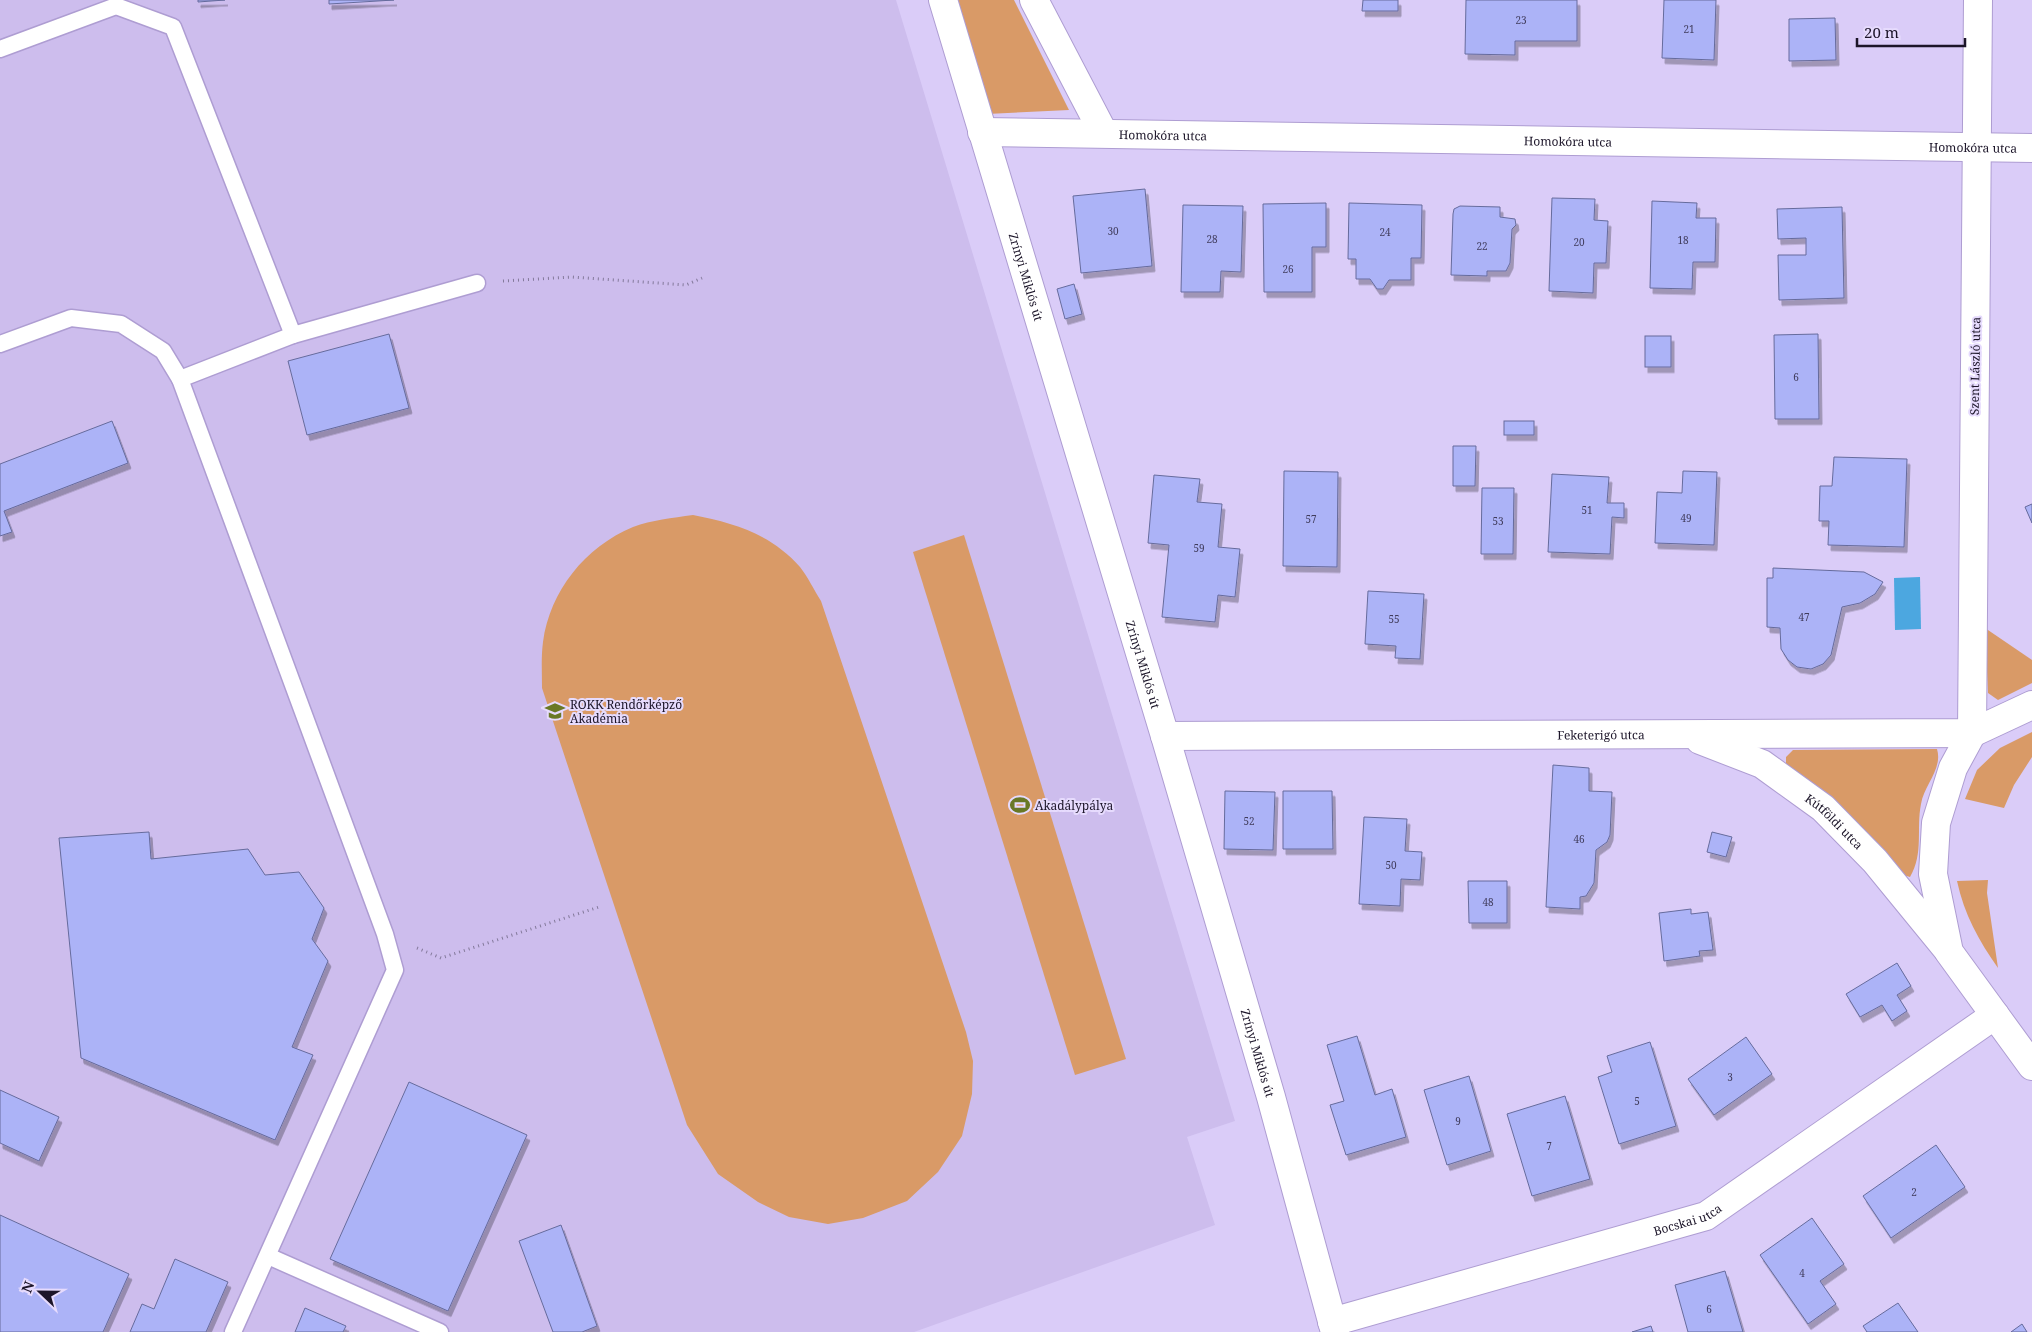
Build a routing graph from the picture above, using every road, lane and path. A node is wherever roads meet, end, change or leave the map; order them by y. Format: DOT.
graph roads {
  1 [pos="943,0"];
  2 [pos="1034,0"];
  3 [pos="1978,0"];
  4 [pos="0,49"];
  5 [pos="982,132"];
  6 [pos="1104,132"];
  7 [pos="1977,148"];
  8 [pos="2032,148"];
  9 [pos="702,278"];
  10 [pos="477,283"];
  11 [pos="293,335"];
  12 [pos="0,344"];
  13 [pos="180,379"];
  14 [pos="2032,706"];
  15 [pos="1972,733"];
  16 [pos="1684,735"];
  17 [pos="1165,736"];
  18 [pos="599,907"];
  19 [pos="385,934"];
  20 [pos="1949,952"];
  21 [pos="1995,1015"];
  22 [pos="2032,1066"];
  23 [pos="268,1256"];
  24 [pos="1334,1327"];
  25 [pos="233,1332"];
  26 [pos="440,1332"];
  1 -- 5 [label="street, Zrínyi Miklós út"];
  2 -- 6 [label="street"];
  3 -- 7 [label="street, Szent László utca"];
  4 -- 11 [label="lane"];
  5 -- 6 [label="street, Homokóra utca"];
  5 -- 17 [label="street, Zrínyi Miklós út"];
  6 -- 7 [label="street, Homokóra utca"];
  7 -- 8 [label="street, Homokóra utca"];
  7 -- 15 [label="street, Szent László utca"];
  9 -- 10 [label="path"];
  10 -- 11 [label="lane"];
  11 -- 13 [label="lane"];
  12 -- 13 [label="lane"];
  13 -- 19 [label="lane"];
  14 -- 15 [label="street, Feketerigó utca"];
  15 -- 16 [label="street, Feketerigó utca"];
  15 -- 20 [label="street, Kútföldi utca"];
  16 -- 17 [label="street, Feketerigó utca"];
  16 -- 20 [label="street, Kútföldi utca"];
  17 -- 24 [label="street, Zrínyi Miklós út"];
  18 -- 19 [label="path"];
  19 -- 23 [label="lane"];
  20 -- 21 [label="street, Kútföldi utca"];
  21 -- 22 [label="street, Kútföldi utca"];
  21 -- 24 [label="street, Bocskai utca"];
  23 -- 25 [label="lane"];
  23 -- 26 [label="lane"];
}
